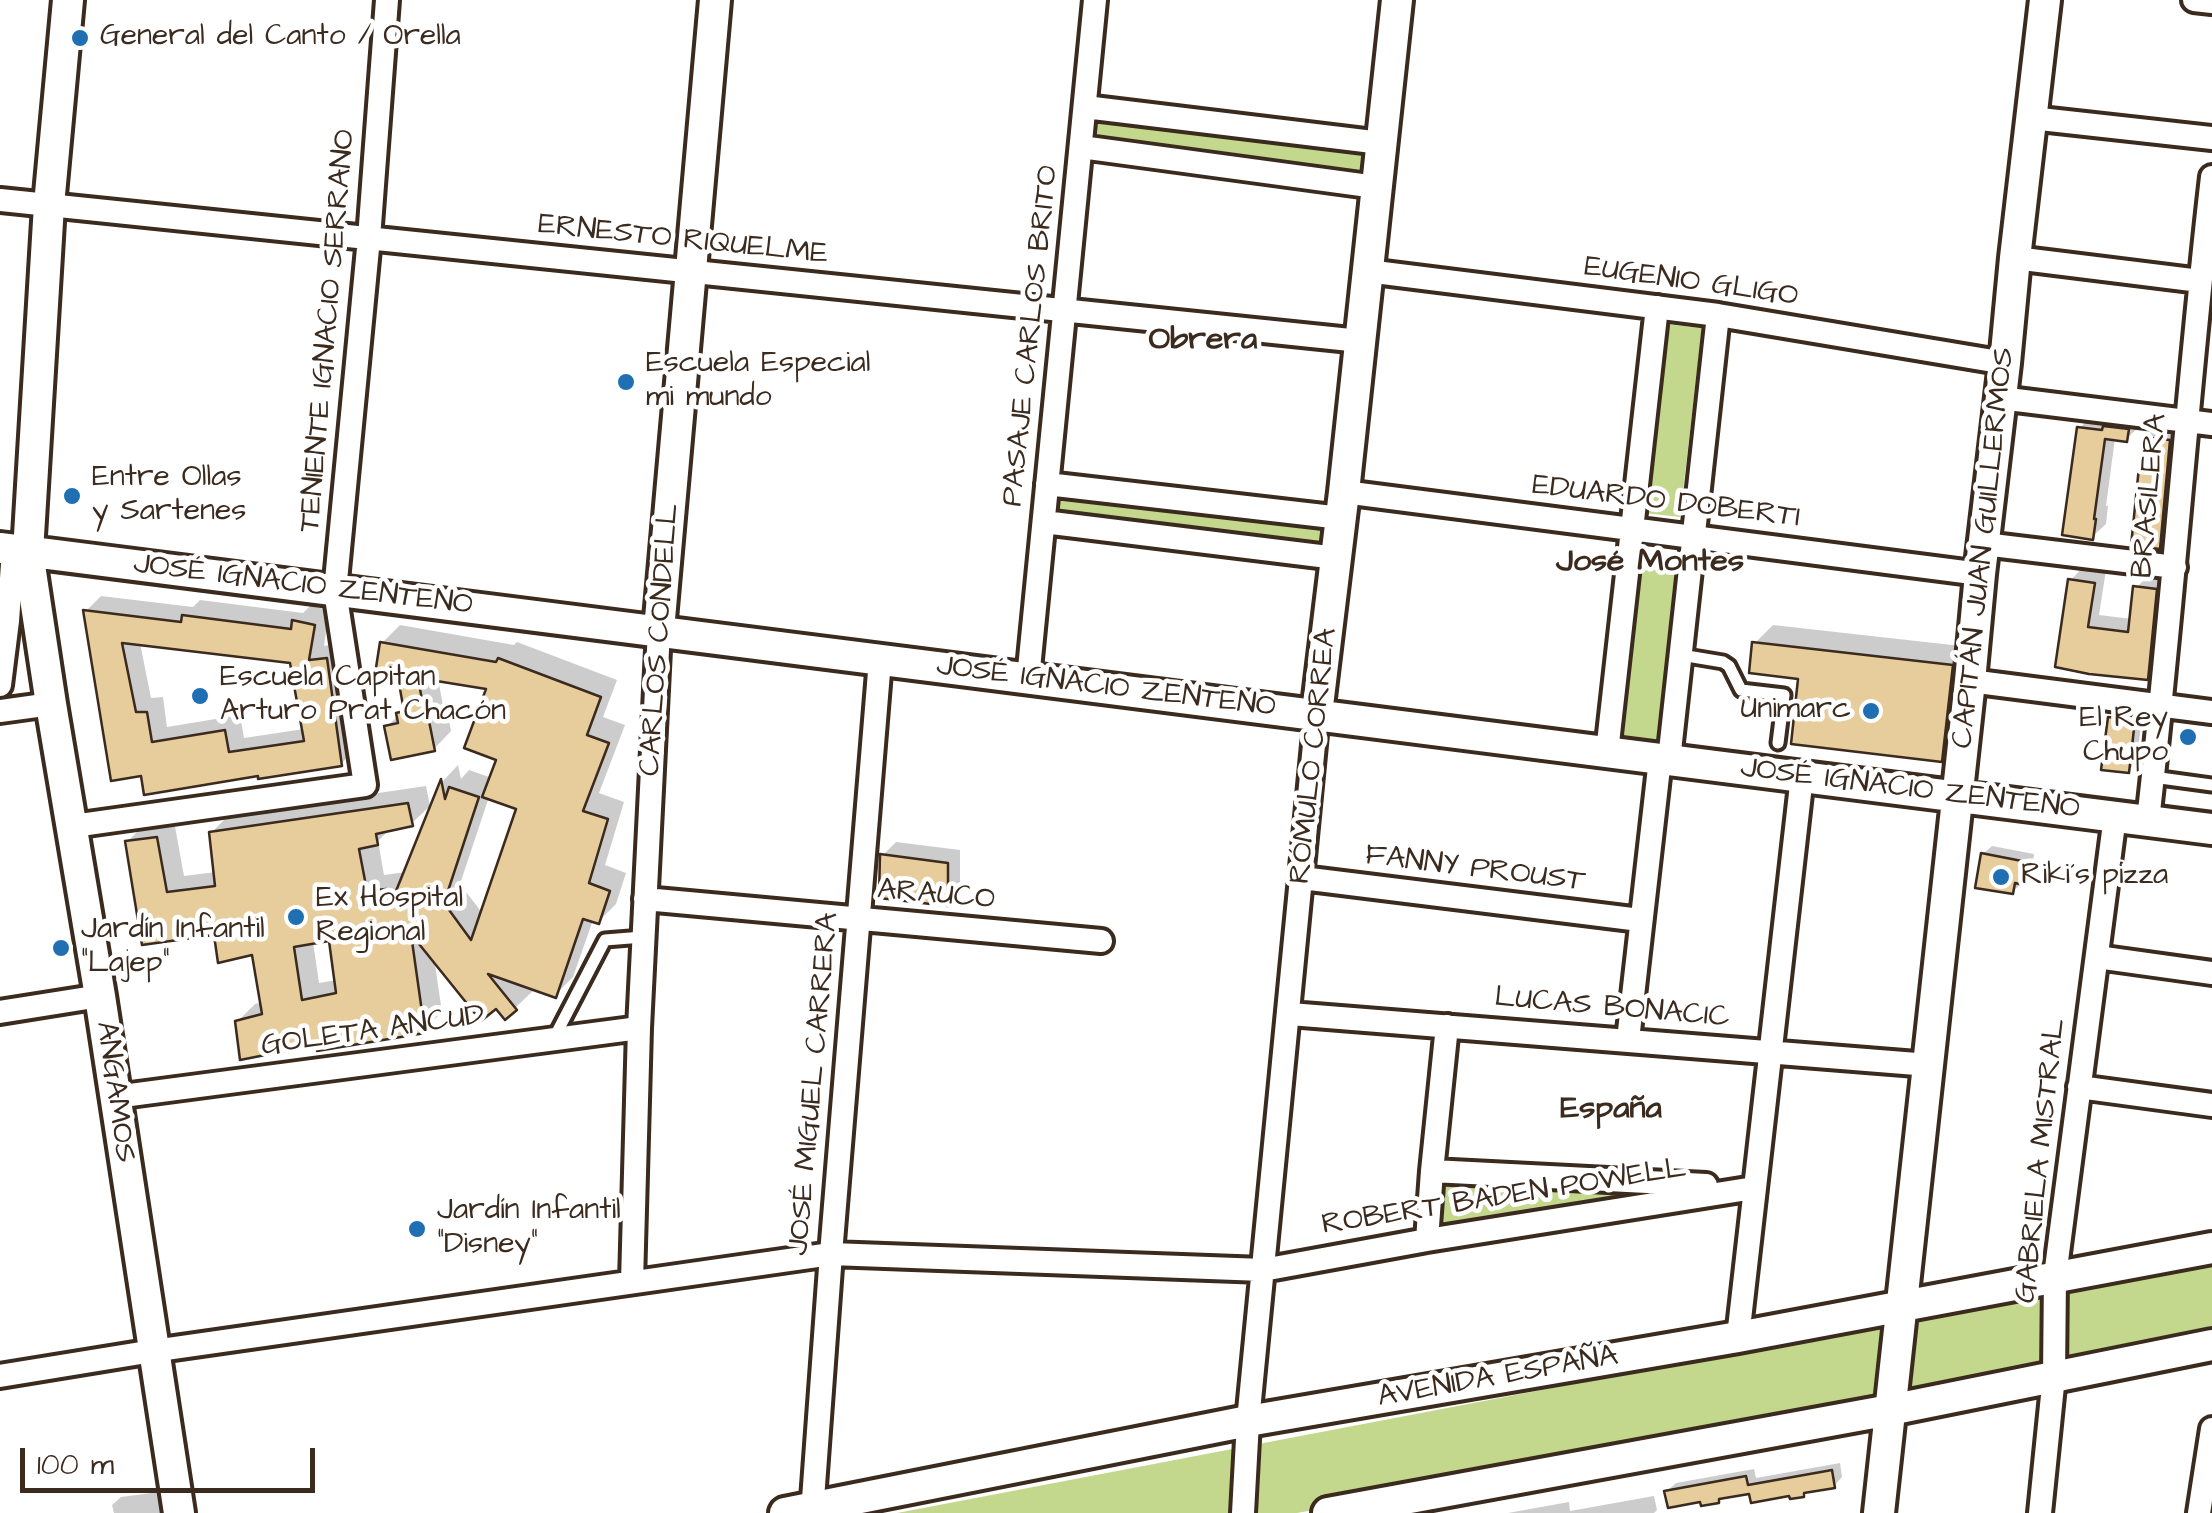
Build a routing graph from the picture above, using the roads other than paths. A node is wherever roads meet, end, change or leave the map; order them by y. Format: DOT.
graph roads {
  1 [pos="68,0"];
  2 [pos="387,0"];
  3 [pos="715,0"];
  4 [pos="1095,0"];
  5 [pos="1397,0"];
  6 [pos="2045,0"];
  7 [pos="2194,0"];
  8 [pos="2212,2"];
  9 [pos="1085,107"];
  10 [pos="2032,118"];
  11 [pos="2212,138"];
  12 [pos="1381,143"];
  13 [pos="1081,147"];
  14 [pos="2212,177"];
  15 [pos="1376,187"];
  16 [pos="0,200"];
  17 [pos="49,205"];
  18 [pos="369,238"];
  19 [pos="2015,258"];
  20 [pos="1367,271"];
  21 [pos="692,272"];
  22 [pos="2200,281"];
  23 [pos="1657,307"];
  24 [pos="1064,310"];
  25 [pos="1718,314"];
  26 [pos="1360,341"];
  27 [pos="2006,363"];
  28 [pos="2000,398"];
  29 [pos="2200,422"];
  30 [pos="1047,484"];
  31 [pos="1342,505"];
  32 [pos="1044,522"];
  33 [pos="1632,529"];
  34 [pos="1695,537"];
  35 [pos="14,550"];
  36 [pos="1336,558"];
  37 [pos="1982,559"];
  38 [pos="2175,567"];
  39 [pos="335,591"];
  40 [pos="659,630"];
  41 [pos="1681,655"];
  42 [pos="880,660"];
  43 [pos="1028,678"];
  44 [pos="1970,681"];
  45 [pos="0,686"];
  46 [pos="50,704"];
  47 [pos="2162,705"];
  48 [pos="0,711"];
  49 [pos="2212,712"];
  50 [pos="1317,714"];
  51 [pos="1778,743"];
  52 [pos="1607,752"];
  53 [pos="1664,760"];
  54 [pos="1802,776"];
  55 [pos="2153,778"];
  56 [pos="2212,785"];
  57 [pos="1958,796"];
  58 [pos="2115,816"];
  59 [pos="2148,820"];
  60 [pos="73,826"];
  61 [pos="2212,829"];
  62 [pos="1302,878"];
  63 [pos="645,899"];
  64 [pos="859,919"];
  65 [pos="1640,920"];
  66 [pos="643,936"];
  67 [pos="1101,942"];
  68 [pos="2097,957"];
  69 [pos="2212,972"];
  70 [pos="100,996"];
  71 [pos="0,1012"];
  72 [pos="1290,1014"];
  73 [pos="1447,1026"];
  74 [pos="639,1028"];
  75 [pos="554,1038"];
  76 [pos="1628,1040"];
  77 [pos="1770,1052"];
  78 [pos="1928,1065"];
  79 [pos="2079,1087"];
  80 [pos="115,1097"];
  81 [pos="2212,1105"];
  82 [pos="1432,1171"];
  83 [pos="1754,1188"];
  84 [pos="1427,1240"];
  85 [pos="2212,1248"];
  86 [pos="831,1254"];
  87 [pos="1264,1270"];
  88 [pos="2054,1276"];
  89 [pos="632,1282"];
  90 [pos="1903,1304"];
  91 [pos="1738,1336"];
  92 [pos="2212,1345"];
  93 [pos="152,1351"];
  94 [pos="0,1376"];
  95 [pos="2054,1376"];
  96 [pos="1890,1410"];
  97 [pos="1248,1421"];
  98 [pos="2212,1429"];
  99 [pos="803,1511"];
  100 [pos="179,1513"];
  101 [pos="1242,1513"];
  102 [pos="1328,1513"];
  103 [pos="1878,1513"];
  104 [pos="2040,1513"];
  105 [pos="2199,1513"];
  1 -- 17 [label="street, ANGAMOS"];
  2 -- 18 [label="street, TENIENTE IGNACIO SERRANO"];
  3 -- 21 [label="street, CARLOS CONDELL"];
  4 -- 9 [label="street, PASAJE CARLOS BRITO"];
  5 -- 12 [label="street, RÓMULO CORREA"];
  6 -- 10 [label="street, CAPITÁN JUAN GUILLERMOS"];
  7 -- 8 [label="street"];
  9 -- 12 [label="street"];
  9 -- 13 [label="street, PASAJE CARLOS BRITO"];
  10 -- 11 [label="street"];
  10 -- 19 [label="street, CAPITÁN JUAN GUILLERMOS"];
  12 -- 15 [label="street, RÓMULO CORREA"];
  13 -- 15 [label="street"];
  13 -- 24 [label="street, PASAJE CARLOS BRITO"];
  14 -- 22 [label="street, BRASILERA"];
  15 -- 20 [label="street, RÓMULO CORREA"];
  16 -- 17 [label="street, ERNESTO RIQUELME"];
  17 -- 18 [label="street, ERNESTO RIQUELME"];
  17 -- 35 [label="street, ANGAMOS"];
  18 -- 21 [label="street, ERNESTO RIQUELME"];
  18 -- 39 [label="street, TENIENTE IGNACIO SERRANO"];
  19 -- 22 [label="street"];
  19 -- 27 [label="street, CAPITÁN JUAN GUILLERMOS"];
  20 -- 23 [label="street, EUGENIO GLIGO"];
  20 -- 26 [label="street, RÓMULO CORREA"];
  21 -- 24 [label="street, ERNESTO RIQUELME"];
  21 -- 40 [label="street, CARLOS CONDELL"];
  22 -- 29 [label="street, BRASILERA"];
  23 -- 25 [label="street, EUGENIO GLIGO"];
  23 -- 33 [label="street"];
  24 -- 26 [label="street, ERNESTO RIQUELME"];
  24 -- 30 [label="street, PASAJE CARLOS BRITO"];
  25 -- 27 [label="street, EUGENIO GLIGO"];
  25 -- 34 [label="street"];
  26 -- 31 [label="street, RÓMULO CORREA"];
  27 -- 28 [label="street, CAPITÁN JUAN GUILLERMOS"];
  28 -- 29 [label="street"];
  28 -- 37 [label="street, CAPITÁN JUAN GUILLERMOS"];
  29 -- 38 [label="street, BRASILERA"];
  30 -- 31 [label="street, EDUARDO DOBERTI"];
  30 -- 32 [label="street, PASAJE CARLOS BRITO"];
  31 -- 33 [label="street, EDUARDO DOBERTI"];
  31 -- 36 [label="street, RÓMULO CORREA"];
  32 -- 36 [label="street"];
  32 -- 43 [label="street, PASAJE CARLOS BRITO"];
  33 -- 34 [label="street, EDUARDO DOBERTI"];
  33 -- 52 [label="street"];
  34 -- 37 [label="street, EDUARDO DOBERTI"];
  34 -- 41 [label="street"];
  35 -- 39 [label="street, JOSÉ IGNACIO ZENTENO"];
  35 -- 45 [label="street"];
  35 -- 46 [label="street, ANGAMOS"];
  36 -- 50 [label="street, RÓMULO CORREA"];
  37 -- 38 [label="street, EDUARDO DOBERTI"];
  37 -- 44 [label="street, CAPITÁN JUAN GUILLERMOS"];
  38 -- 47 [label="street, BRASILERA"];
  39 -- 40 [label="street, JOSÉ IGNACIO ZENTENO"];
  39 -- 60 [label="street, TENIENTE IGNACIO SERRANO"];
  40 -- 42 [label="street, JOSÉ IGNACIO ZENTENO"];
  40 -- 63 [label="street, CARLOS CONDELL"];
  41 -- 51 [label="lane"];
  41 -- 53 [label="street"];
  42 -- 43 [label="street, JOSÉ IGNACIO ZENTENO"];
  42 -- 64 [label="street, JOSÉ MIGUEL CARRERA"];
  43 -- 50 [label="street, JOSÉ IGNACIO ZENTENO"];
  44 -- 47 [label="street"];
  44 -- 57 [label="street, CAPITÁN JUAN GUILLERMOS"];
  46 -- 48 [label="street"];
  46 -- 60 [label="street, ANGAMOS"];
  47 -- 49 [label="street"];
  47 -- 55 [label="street, BRASILERA"];
  50 -- 52 [label="street, JOSÉ IGNACIO ZENTENO"];
  50 -- 62 [label="street, RÓMULO CORREA"];
  52 -- 53 [label="street, JOSÉ IGNACIO ZENTENO"];
  53 -- 54 [label="street, JOSÉ IGNACIO ZENTENO"];
  53 -- 65 [label="street"];
  54 -- 57 [label="street, JOSÉ IGNACIO ZENTENO"];
  54 -- 77 [label="street"];
  55 -- 56 [label="lane"];
  55 -- 59 [label="street, BRASILERA"];
  57 -- 58 [label="street, JOSÉ IGNACIO ZENTENO"];
  57 -- 78 [label="street, CAPITÁN JUAN GUILLERMOS"];
  58 -- 59 [label="street, JOSÉ IGNACIO ZENTENO"];
  58 -- 68 [label="street, GABRIELA MISTRAL"];
  59 -- 61 [label="street, JOSÉ IGNACIO ZENTENO"];
  60 -- 70 [label="street, ANGAMOS"];
  62 -- 65 [label="street, FANNY PROUST"];
  62 -- 72 [label="street, RÓMULO CORREA"];
  63 -- 64 [label="street, ARAUCO"];
  63 -- 66 [label="street, CARLOS CONDELL"];
  64 -- 67 [label="street, ARAUCO"];
  64 -- 86 [label="street, JOSÉ MIGUEL CARRERA"];
  65 -- 76 [label="street"];
  66 -- 74 [label="street, CARLOS CONDELL"];
  66 -- 75 [label="lane"];
  68 -- 69 [label="street"];
  68 -- 79 [label="street, GABRIELA MISTRAL"];
  70 -- 71 [label="street"];
  70 -- 80 [label="street, ANGAMOS"];
  72 -- 73 [label="street, LUCAS BONACIC"];
  72 -- 87 [label="street, RÓMULO CORREA"];
  73 -- 76 [label="street, LUCAS BONACIC"];
  73 -- 82 [label="street"];
  74 -- 75 [label="street, GOLETA ANCUD"];
  74 -- 89 [label="street, CARLOS CONDELL"];
  75 -- 80 [label="street, GOLETA ANCUD"];
  76 -- 77 [label="street, LUCAS BONACIC"];
  77 -- 78 [label="street, LUCAS BONACIC"];
  77 -- 83 [label="street"];
  78 -- 90 [label="street, CAPITÁN JUAN GUILLERMOS"];
  79 -- 81 [label="street"];
  79 -- 88 [label="street, GABRIELA MISTRAL"];
  80 -- 93 [label="street, ANGAMOS"];
  82 -- 83 [label="street"];
  82 -- 84 [label="street"];
  83 -- 84 [label="street, ROBERT BADEN POWELL"];
  83 -- 91 [label="street"];
  84 -- 87 [label="street, ROBERT BADEN POWELL"];
  85 -- 88 [label="street, AVENIDA ESPAÑA"];
  86 -- 87 [label="street, ROBERT BADEN POWELL"];
  86 -- 89 [label="street, ROBERT BADEN POWELL"];
  86 -- 99 [label="street, JOSÉ MIGUEL CARRERA"];
  87 -- 97 [label="street, RÓMULO CORREA"];
  88 -- 90 [label="street, AVENIDA ESPAÑA"];
  88 -- 95 [label="street, GABRIELA MISTRAL"];
  89 -- 93 [label="street, ROBERT BADEN POWELL"];
  90 -- 91 [label="street, AVENIDA ESPAÑA"];
  90 -- 96 [label="street, CAPITÁN JUAN GUILLERMOS"];
  91 -- 97 [label="street, AVENIDA ESPAÑA"];
  92 -- 95 [label="street"];
  93 -- 94 [label="street, ROBERT BADEN POWELL"];
  93 -- 100 [label="street, ANGAMOS"];
  95 -- 96 [label="street"];
  95 -- 104 [label="street, GABRIELA MISTRAL"];
  96 -- 102 [label="street"];
  96 -- 103 [label="street, CAPITÁN JUAN GUILLERMOS"];
  97 -- 99 [label="street, AVENIDA ESPAÑA"];
  97 -- 101 [label="street, RÓMULO CORREA"];
  98 -- 105 [label="street"];
}
